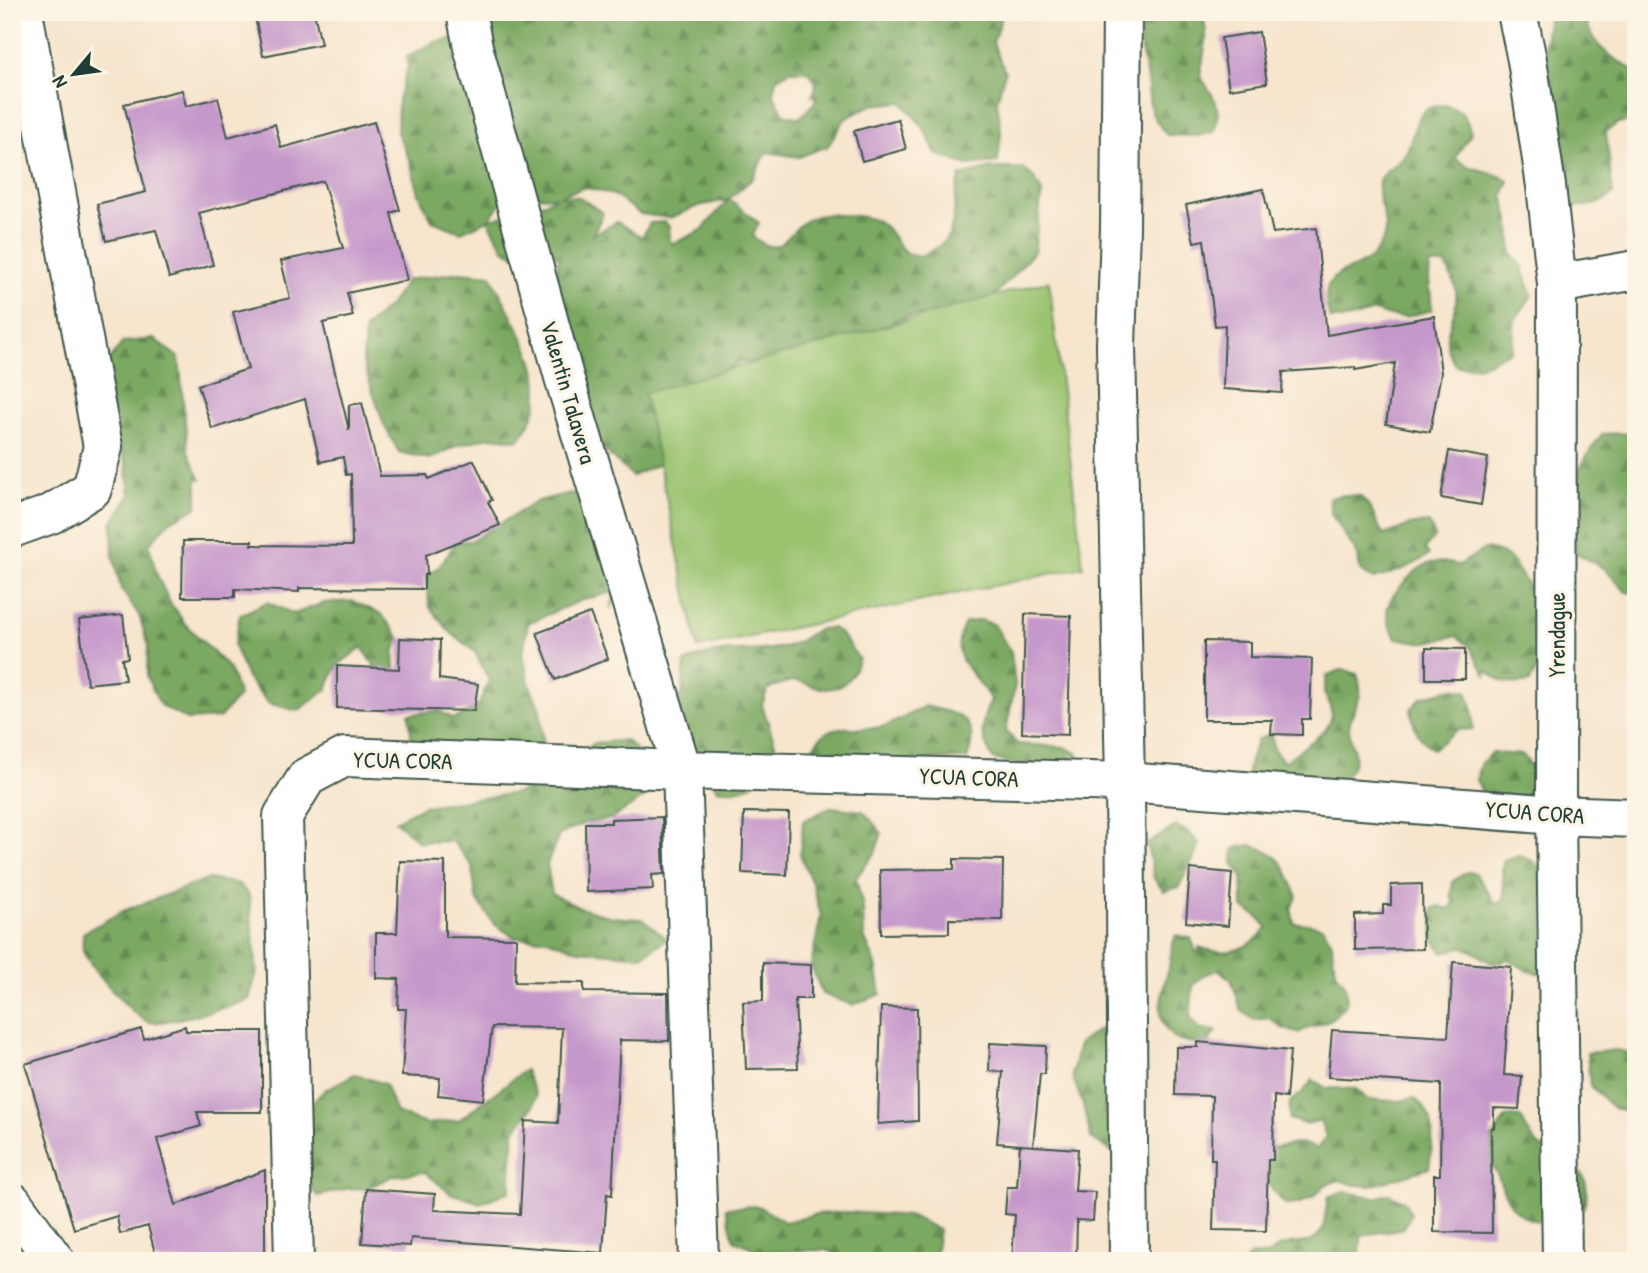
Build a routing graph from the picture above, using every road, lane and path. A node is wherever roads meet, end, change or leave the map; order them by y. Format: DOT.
graph roads {
  1 [pos="23,12"];
  2 [pos="466,12"];
  3 [pos="1122,12"];
  4 [pos="1517,12"];
  5 [pos="1636,270"];
  6 [pos="1558,284"];
  7 [pos="12,528"];
  8 [pos="682,770"];
  9 [pos="1125,782"];
  10 [pos="1556,815"];
  11 [pos="1636,818"];
  12 [pos="12,1202"];
  13 [pos="55,1261"];
  14 [pos="294,1261"];
  15 [pos="699,1261"];
  16 [pos="1129,1261"];
  17 [pos="1562,1261"];
  1 -- 7 [label="street"];
  2 -- 8 [label="street, Valentin Talavera"];
  3 -- 9 [label="street"];
  4 -- 6 [label="street, Yrendague"];
  5 -- 6 [label="street"];
  6 -- 10 [label="street, Yrendague"];
  8 -- 9 [label="street, YCUA CORA"];
  8 -- 14 [label="street, YCUA CORA"];
  8 -- 15 [label="street, Valentin Talavera"];
  9 -- 10 [label="street, YCUA CORA"];
  9 -- 16 [label="street"];
  10 -- 11 [label="street, YCUA CORA"];
  10 -- 17 [label="street, Yrendague"];
  12 -- 13 [label="street"];
}
